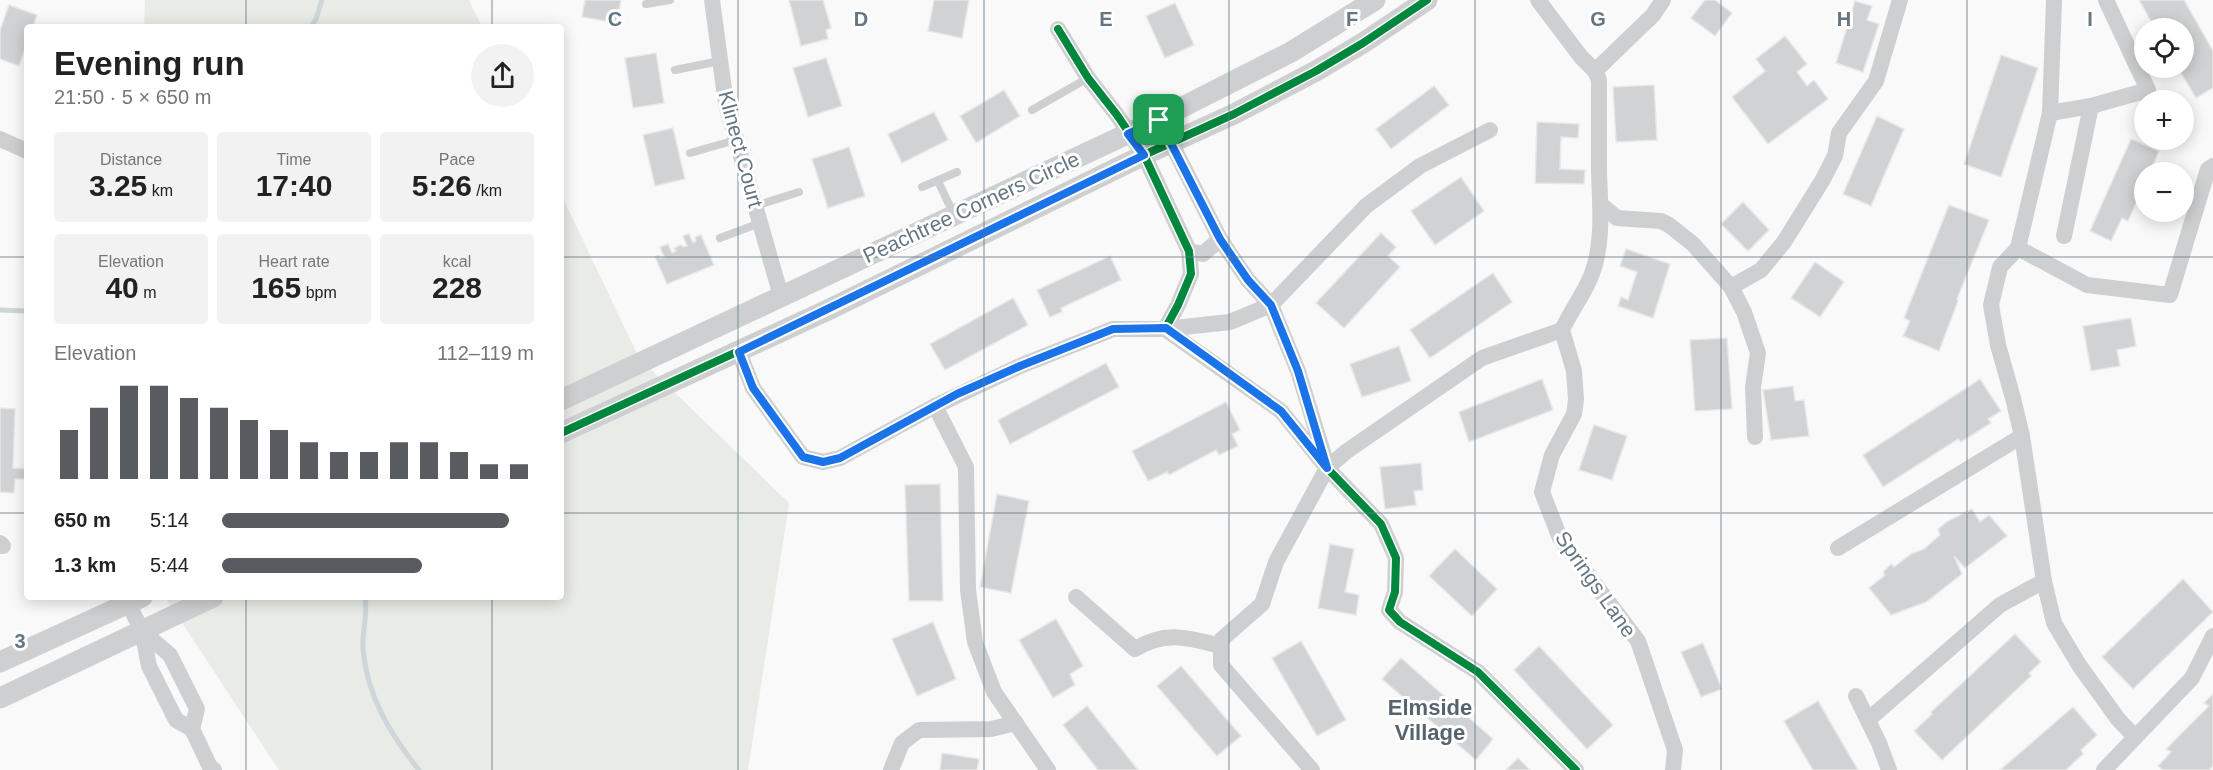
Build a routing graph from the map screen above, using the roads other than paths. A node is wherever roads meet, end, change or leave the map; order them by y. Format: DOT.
graph roads {
  1 [pos="670,0"];
  2 [pos="712,0"];
  3 [pos="1374,0"];
  4 [pos="1427,0"];
  5 [pos="1539,0"];
  6 [pos="1663,0"];
  7 [pos="1900,0"];
  8 [pos="2054,0"];
  9 [pos="2106,0"];
  10 [pos="646,4"];
  11 [pos="1058,29"];
  12 [pos="720,61"];
  13 [pos="675,70"];
  14 [pos="1595,71"];
  15 [pos="1088,78"];
  16 [pos="2091,106"];
  17 [pos="1032,110"];
  18 [pos="2050,113"];
  19 [pos="1159,120"];
  20 [pos="1490,130"];
  21 [pos="1128,134"];
  22 [pos="0,139"];
  23 [pos="736,140"];
  24 [pos="1172,143"];
  25 [pos="24,150"];
  26 [pos="690,153"];
  27 [pos="1144,155"];
  28 [pos="2213,166"];
  29 [pos="957,172"];
  30 [pos="938,182"];
  31 [pos="922,188"];
  32 [pos="799,192"];
  33 [pos="1600,204"];
  34 [pos="755,206"];
  35 [pos="954,215"];
  36 [pos="760,223"];
  37 [pos="2064,236"];
  38 [pos="720,238"];
  39 [pos="1220,239"];
  40 [pos="2018,248"];
  41 [pos="1189,251"];
  42 [pos="1731,287"];
  43 [pos="781,296"];
  44 [pos="1271,305"];
  45 [pos="1166,328"];
  46 [pos="1562,330"];
  47 [pos="739,352"];
  48 [pos="564,399"];
  49 [pos="935,406"];
  50 [pos="564,432"];
  51 [pos="2022,436"];
  52 [pos="1755,437"];
  53 [pos="1327,468"];
  54 [pos="1838,548"];
  55 [pos="2044,581"];
  56 [pos="1076,597"];
  57 [pos="135,600"];
  58 [pos="207,600"];
  59 [pos="142,631"];
  60 [pos="2213,636"];
  61 [pos="1221,646"];
  62 [pos="0,662"];
  63 [pos="1856,696"];
  64 [pos="0,698"];
  65 [pos="1868,720"];
  66 [pos="1016,723"];
  67 [pos="192,729"];
  68 [pos="2135,737"];
  69 [pos="214,770"];
  70 [pos="891,770"];
  71 [pos="1048,770"];
  72 [pos="1312,770"];
  73 [pos="1576,770"];
  74 [pos="1673,770"];
  75 [pos="1889,770"];
  76 [pos="2103,770"];
  1 -- 10 [label="lane"];
  2 -- 12 [label="street, Klinect Court"];
  3 -- 19 [label="street, Peachtree Corners Circle"];
  4 -- 24 [label="street, Peachtree Corners Circle"];
  5 -- 14 [label="street"];
  6 -- 14 [label="street"];
  7 -- 42 [label="street"];
  8 -- 18 [label="street"];
  9 -- 16 [label="street"];
  11 -- 15 [label="street"];
  12 -- 13 [label="lane"];
  12 -- 23 [label="street, Klinect Court"];
  14 -- 33 [label="street"];
  15 -- 17 [label="lane"];
  15 -- 21 [label="street"];
  16 -- 18 [label="street"];
  16 -- 37 [label="street"];
  18 -- 40 [label="street"];
  19 -- 21 [label="street, Peachtree Corners Circle"];
  19 -- 24 [label="street"];
  20 -- 44 [label="street"];
  21 -- 27 [label="street"];
  21 -- 35 [label="street, Peachtree Corners Circle"];
  22 -- 25 [label="street"];
  23 -- 26 [label="lane"];
  23 -- 34 [label="street, Klinect Court"];
  24 -- 27 [label="street, Peachtree Corners Circle"];
  24 -- 39 [label="street"];
  27 -- 41 [label="street"];
  27 -- 47 [label="street, Peachtree Corners Circle"];
  28 -- 40 [label="street"];
  29 -- 30 [label="lane"];
  30 -- 31 [label="lane"];
  30 -- 35 [label="lane"];
  32 -- 34 [label="lane"];
  33 -- 42 [label="street"];
  33 -- 46 [label="street"];
  34 -- 36 [label="street, Klinect Court"];
  35 -- 43 [label="street, Peachtree Corners Circle"];
  36 -- 38 [label="lane"];
  36 -- 43 [label="street, Klinect Court"];
  39 -- 41 [label="street"];
  39 -- 44 [label="street"];
  40 -- 51 [label="street"];
  41 -- 45 [label="street"];
  42 -- 52 [label="street"];
  43 -- 48 [label="street, Peachtree Corners Circle"];
  44 -- 45 [label="street"];
  44 -- 53 [label="street"];
  45 -- 49 [label="street"];
  45 -- 53 [label="street"];
  46 -- 53 [label="street"];
  46 -- 74 [label="street, Springs Lane"];
  47 -- 49 [label="street"];
  47 -- 50 [label="street, Peachtree Corners Circle"];
  49 -- 66 [label="street"];
  51 -- 54 [label="street"];
  51 -- 55 [label="street"];
  53 -- 61 [label="street"];
  53 -- 73 [label="street"];
  55 -- 65 [label="street"];
  55 -- 68 [label="street"];
  56 -- 61 [label="street"];
  57 -- 59 [label="street"];
  57 -- 62 [label="street"];
  58 -- 59 [label="street"];
  59 -- 64 [label="street"];
  59 -- 67 [label="street"];
  59 -- 67 [label="street"];
  60 -- 68 [label="street"];
  61 -- 72 [label="street"];
  63 -- 65 [label="street"];
  65 -- 75 [label="street"];
  66 -- 70 [label="street"];
  66 -- 71 [label="street"];
  67 -- 69 [label="street"];
  68 -- 76 [label="street"];
}
